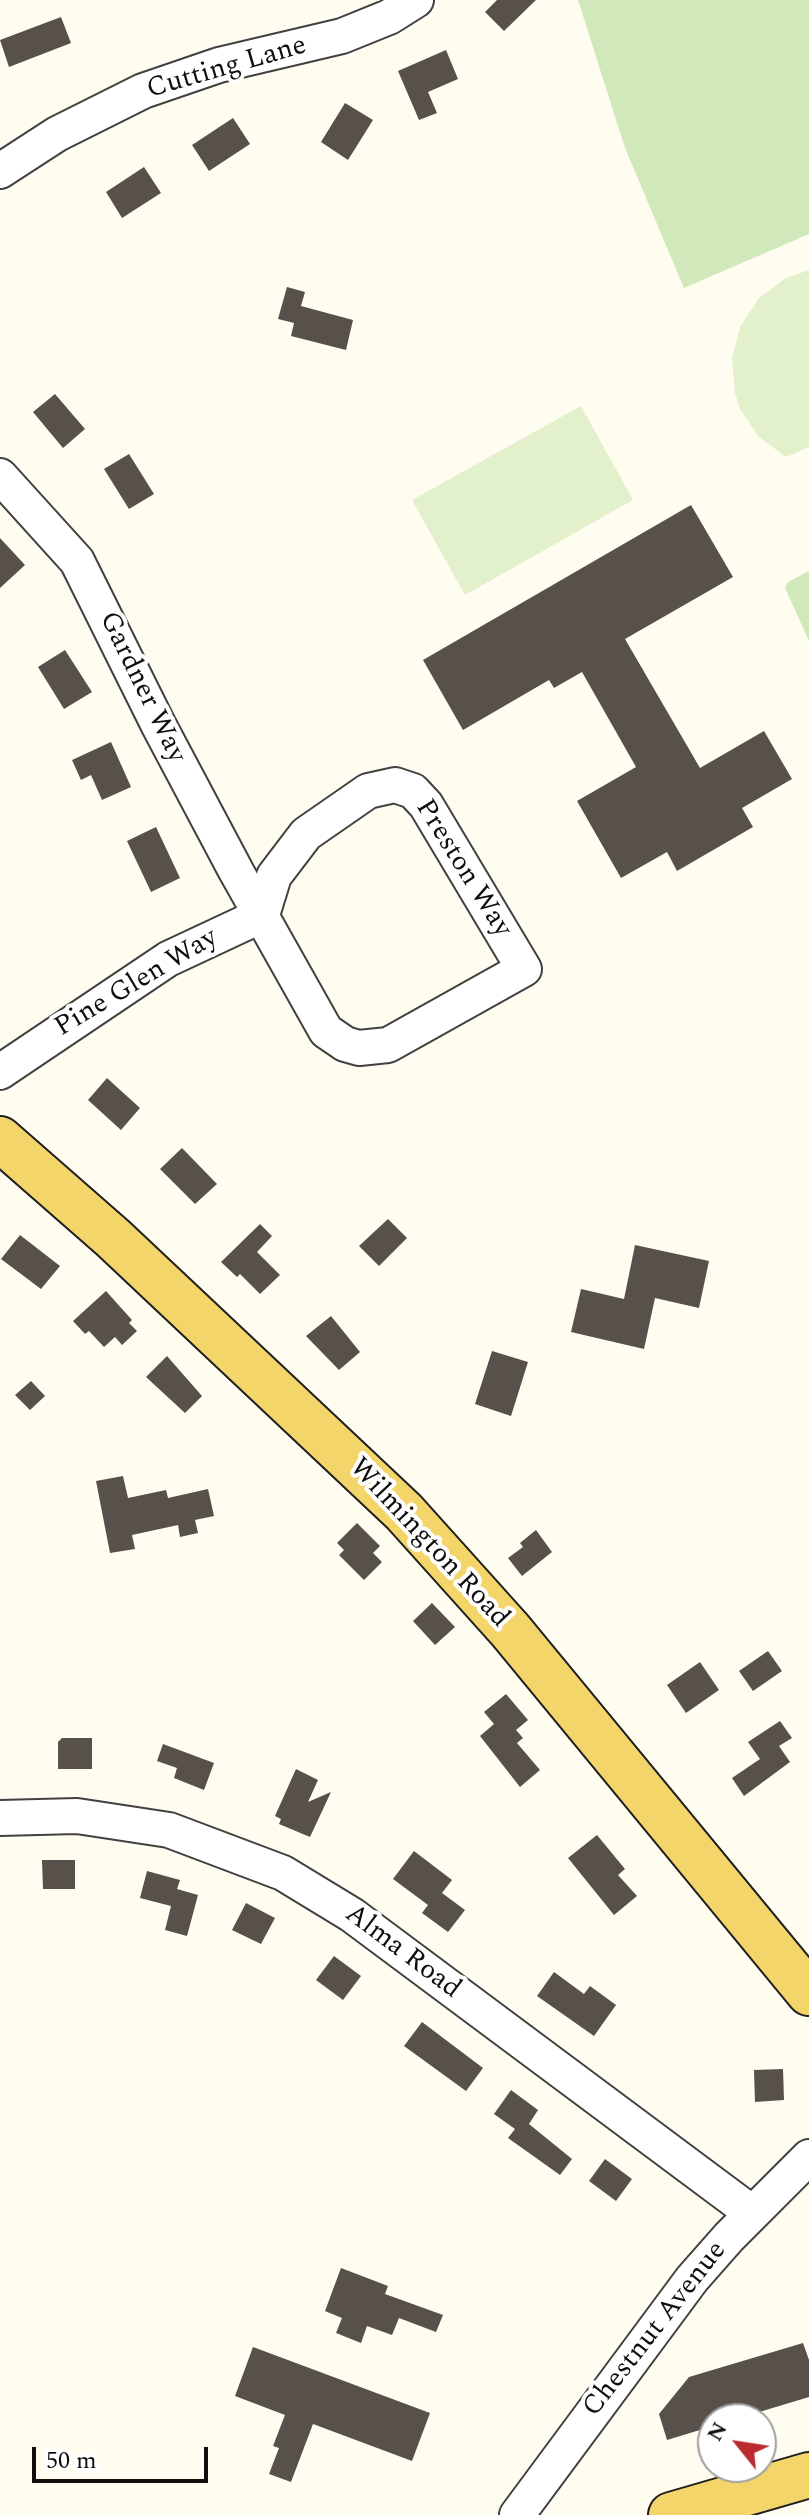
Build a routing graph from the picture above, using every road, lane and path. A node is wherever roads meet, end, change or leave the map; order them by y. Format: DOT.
graph roads {
  1 [pos="416,0"];
  2 [pos="0,171"];
  3 [pos="0,476"];
  4 [pos="262,915"];
  5 [pos="0,1072"];
  6 [pos="0,1139"];
  7 [pos="0,1818"];
  8 [pos="809,1993"];
  9 [pos="809,2157"];
  10 [pos="752,2213"];
  11 [pos="809,2475"];
  12 [pos="517,2515"];
  13 [pos="671,2515"];
  1 -- 2 [label="street, Cutting Lane"];
  3 -- 4 [label="street, Gardner Way"];
  4 -- 4 [label="street, Preston Way"];
  4 -- 5 [label="street, Pine Glen Way"];
  6 -- 8 [label="main road, Wilmington Road"];
  7 -- 10 [label="street, Alma Road"];
  9 -- 10 [label="street, Chestnut Avenue"];
  10 -- 12 [label="street, Chestnut Avenue"];
  11 -- 13 [label="main road"];
}
